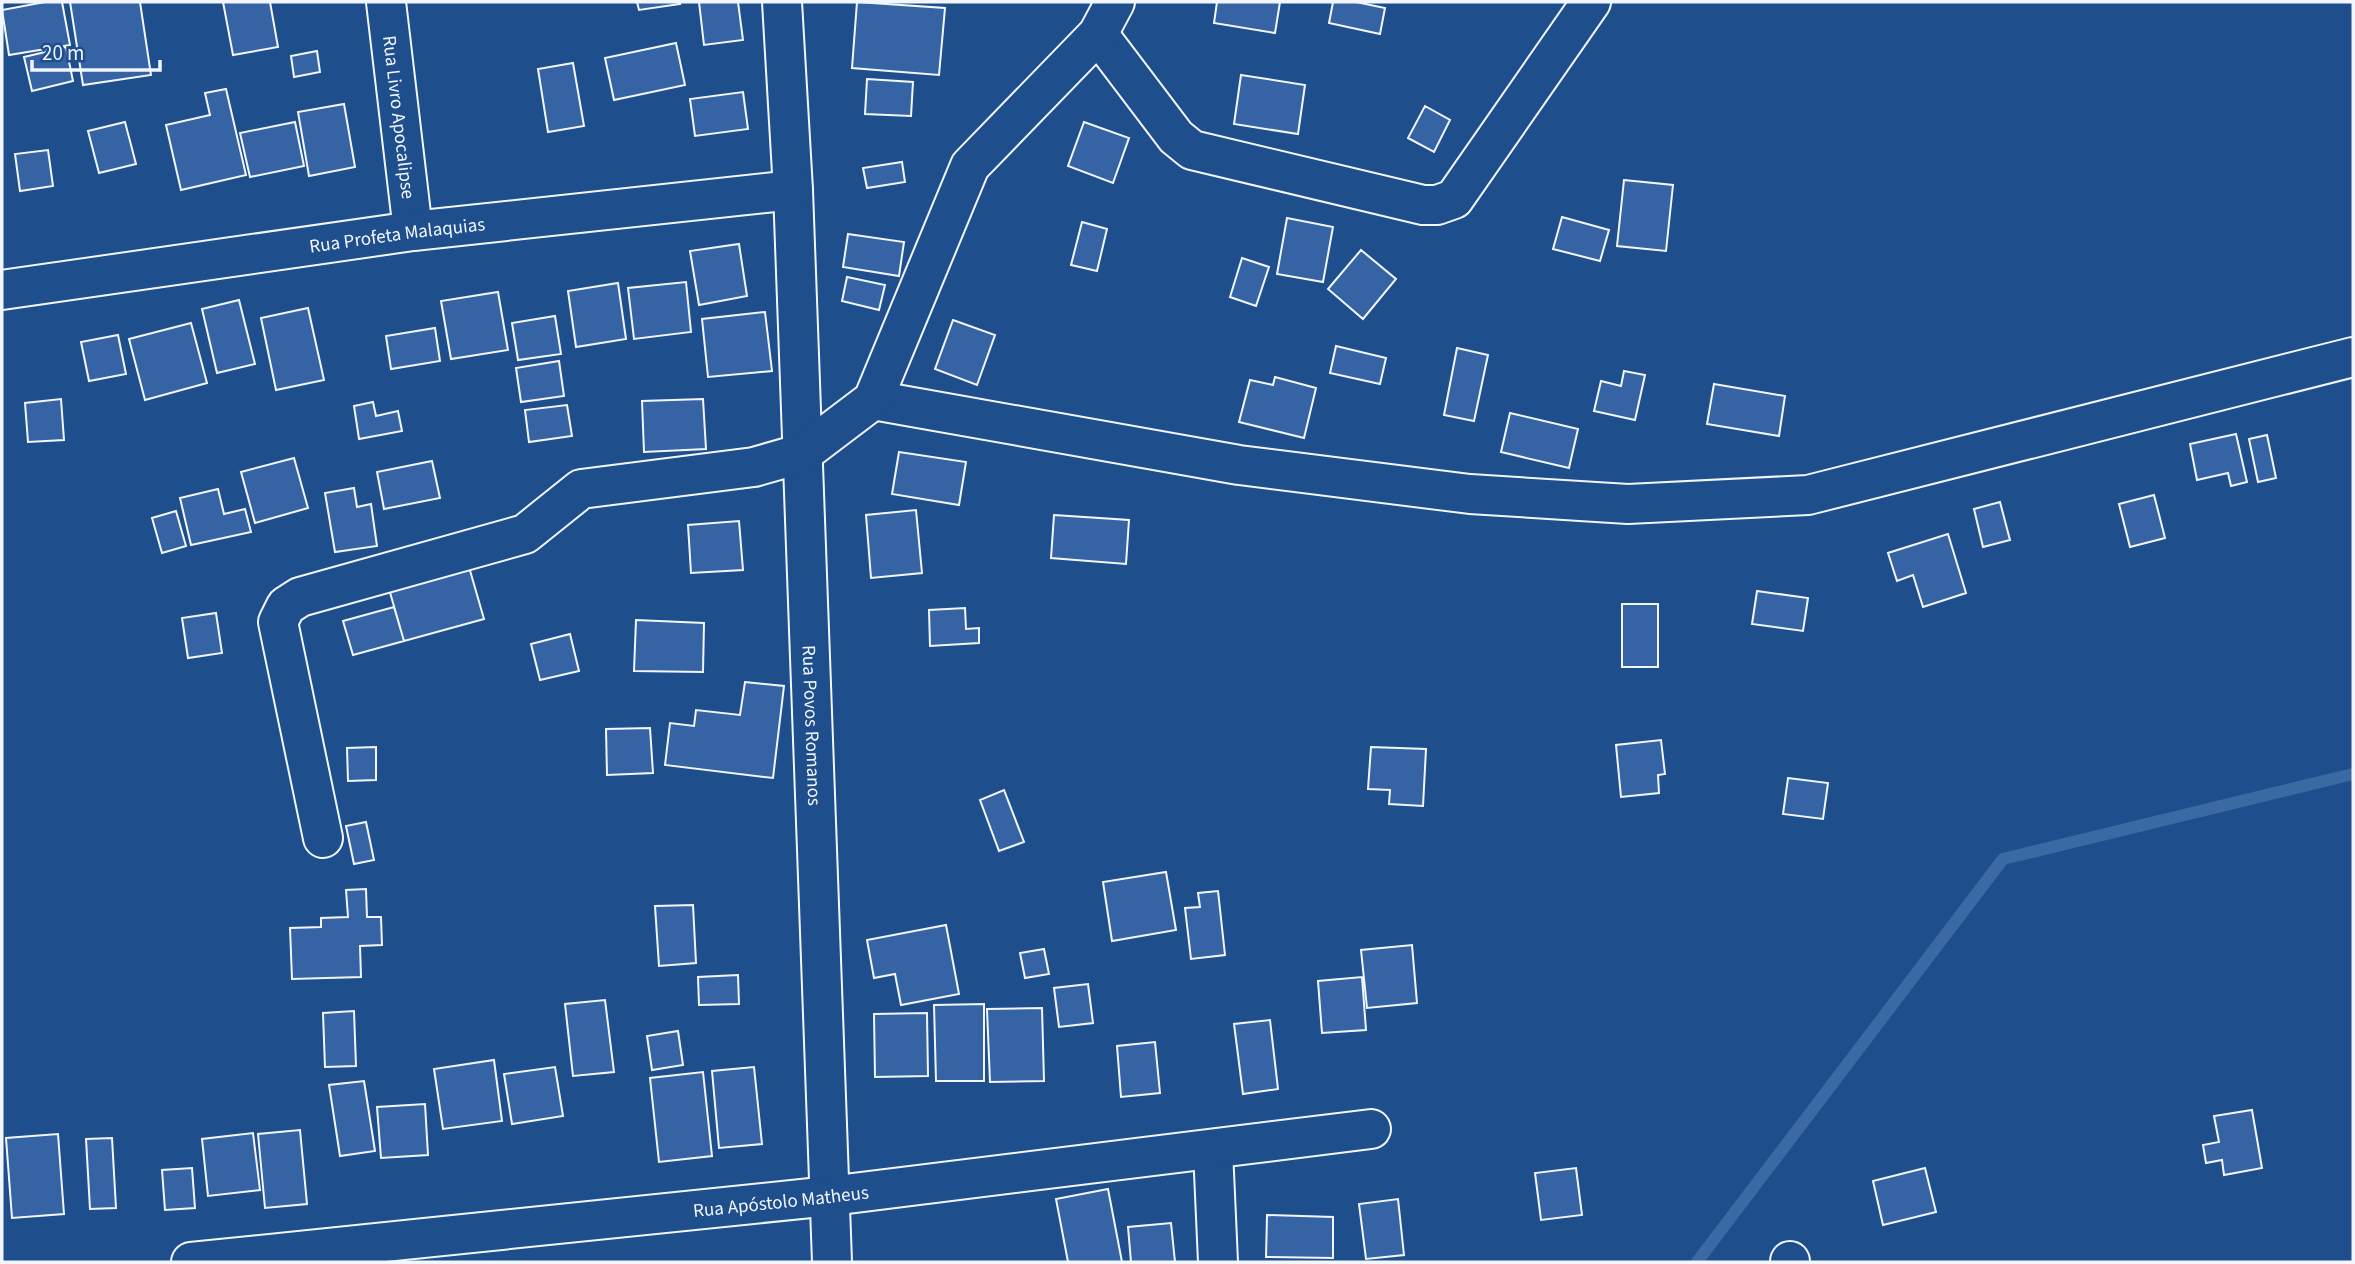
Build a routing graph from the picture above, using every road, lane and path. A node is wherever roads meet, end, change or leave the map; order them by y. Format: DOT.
graph roads {
  1 [pos="386,2"];
  2 [pos="782,2"];
  3 [pos="1591,2"];
  4 [pos="1107,18"];
  5 [pos="793,190"];
  6 [pos="413,231"];
  7 [pos="2,290"];
  8 [pos="2353,357"];
  9 [pos="873,400"];
  10 [pos="803,453"];
  11 [pos="323,838"];
  12 [pos="1371,1129"];
  13 [pos="1213,1150"];
  14 [pos="830,1196"];
  15 [pos="407,1251"];
  16 [pos="191,1262"];
  17 [pos="832,1262"];
  18 [pos="1218,1262"];
  1 -- 6 [label="street, Rua Livro Apocalipse"];
  2 -- 5 [label="street, Rua Povos Romanos"];
  3 -- 4 [label="street"];
  4 -- 9 [label="street"];
  5 -- 6 [label="street, Rua Profeta Malaquias"];
  5 -- 10 [label="street, Rua Povos Romanos"];
  6 -- 7 [label="street, Rua Profeta Malaquias"];
  8 -- 9 [label="street"];
  9 -- 10 [label="street"];
  10 -- 11 [label="street"];
  10 -- 14 [label="street, Rua Povos Romanos"];
  12 -- 13 [label="street, Rua Apóstolo Matheus"];
  13 -- 14 [label="street, Rua Apóstolo Matheus"];
  13 -- 18 [label="street"];
  14 -- 15 [label="street, Rua Apóstolo Matheus"];
  14 -- 17 [label="street, Rua Povos Romanos"];
  15 -- 16 [label="street, Rua Apóstolo Matheus"];
}
